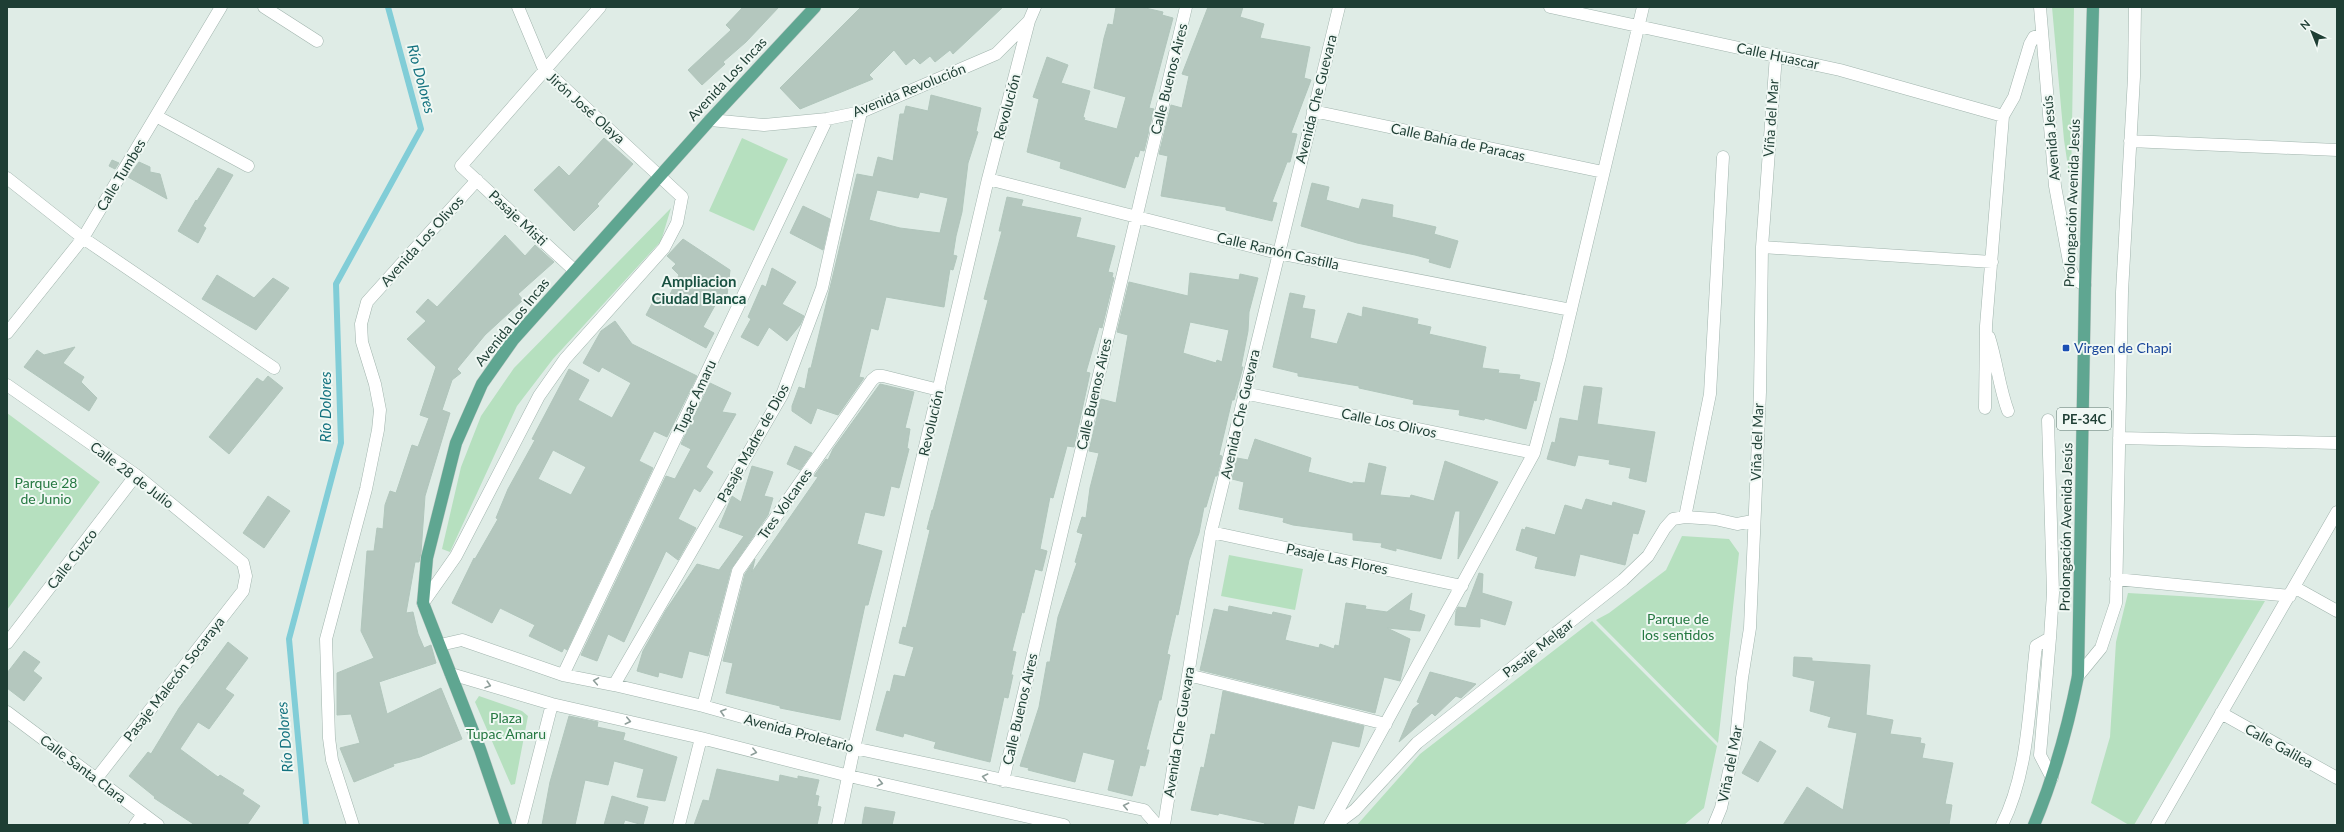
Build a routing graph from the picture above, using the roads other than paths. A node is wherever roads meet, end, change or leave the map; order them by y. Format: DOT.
graph roads {
  1 [pos="222,7"];
  2 [pos="264,7"];
  3 [pos="518,7"];
  4 [pos="600,7"];
  5 [pos="815,7"];
  6 [pos="1035,7"];
  7 [pos="1186,7"];
  8 [pos="1339,7"];
  9 [pos="1550,7"];
  10 [pos="1643,7"];
  11 [pos="2040,7"];
  12 [pos="2094,7"];
  13 [pos="2135,7"];
  14 [pos="1029,21"];
  15 [pos="1638,27"];
  16 [pos="2042,35"];
  17 [pos="317,41"];
  18 [pos="1776,55"];
  19 [pos="544,69"];
  20 [pos="1313,111"];
  21 [pos="861,112"];
  22 [pos="156,116"];
  23 [pos="2003,116"];
  24 [pos="827,119"];
  25 [pos="710,120"];
  26 [pos="2130,141"];
  27 [pos="2337,150"];
  28 [pos="1723,158"];
  29 [pos="248,166"];
  30 [pos="1603,172"];
  31 [pos="660,176"];
  32 [pos="7,178"];
  33 [pos="988,179"];
  34 [pos="476,180"];
  35 [pos="1135,216"];
  36 [pos="83,238"];
  37 [pos="1762,247"];
  38 [pos="1278,253"];
  39 [pos="1992,262"];
  40 [pos="574,270"];
  41 [pos="2085,285"];
  42 [pos="1571,310"];
  43 [pos="1986,326"];
  44 [pos="7,333"];
  45 [pos="274,368"];
  46 [pos="7,385"];
  47 [pos="939,390"];
  48 [pos="1244,394"];
  49 [pos="1985,408"];
  50 [pos="2008,411"];
  51 [pos="2048,420"];
  52 [pos="2119,438"];
  53 [pos="2337,443"];
  54 [pos="1534,452"];
  55 [pos="136,476"];
  56 [pos="2337,512"];
  57 [pos="1685,517"];
  58 [pos="1753,521"];
  59 [pos="1211,532"];
  60 [pos="246,576"];
  61 [pos="2116,579"];
  62 [pos="1462,586"];
  63 [pos="2292,592"];
  64 [pos="423,603"];
  65 [pos="2337,610"];
  66 [pos="2050,638"];
  67 [pos="7,643"];
  68 [pos="440,645"];
  69 [pos="451,674"];
  70 [pos="563,675"];
  71 [pos="1188,675"];
  72 [pos="2078,676"];
  73 [pos="614,685"];
  74 [pos="552,704"];
  75 [pos="703,706"];
  76 [pos="7,712"];
  77 [pos="2221,713"];
  78 [pos="1386,724"];
  79 [pos="701,738"];
  80 [pos="854,748"];
  81 [pos="849,776"];
  82 [pos="2052,778"];
  83 [pos="2337,778"];
  84 [pos="96,779"];
  85 [pos="1003,781"];
  86 [pos="143,814"];
  87 [pos="135,825"];
  88 [pos="158,825"];
  89 [pos="354,825"];
  90 [pos="506,825"];
  91 [pos="521,825"];
  92 [pos="679,825"];
  93 [pos="838,825"];
  94 [pos="1064,825"];
  95 [pos="1157,825"];
  96 [pos="1164,825"];
  97 [pos="1330,825"];
  98 [pos="1336,825"];
  99 [pos="1714,825"];
  100 [pos="2002,825"];
  101 [pos="2034,825"];
  102 [pos="2157,825"];
  1 -- 22 [label="street, Calle Tumbes"];
  2 -- 17 [label="street"];
  3 -- 19 [label="street, Jirón José Olaya"];
  4 -- 19 [label="street"];
  5 -- 25 [label="main road, Avenida Los Incas"];
  6 -- 14 [label="street, Avenida Revolución"];
  7 -- 35 [label="street, Calle Buenos Aires"];
  8 -- 20 [label="street, Avenida Che Guevara"];
  9 -- 15 [label="street, Calle Huascar"];
  10 -- 15 [label="street"];
  11 -- 16 [label="street, Avenida Jesús"];
  12 -- 41 [label="main road, Prolongación Avenida Jesús / PE-34C"];
  13 -- 26 [label="street"];
  14 -- 21 [label="street, Avenida Revolución"];
  14 -- 33 [label="street, Revolución"];
  15 -- 18 [label="street, Calle Huascar"];
  15 -- 30 [label="street"];
  16 -- 23 [label="street"];
  16 -- 41 [label="street, Avenida Jesús"];
  18 -- 23 [label="street, Calle Huascar"];
  18 -- 37 [label="street, Viña del Mar"];
  19 -- 31 [label="street, Jirón José Olaya"];
  19 -- 34 [label="street, Pasaje Misti"];
  20 -- 30 [label="street, Calle Bahía de Paracas"];
  20 -- 38 [label="street, Avenida Che Guevara"];
  21 -- 24 [label="street, Avenida Revolución"];
  21 -- 73 [label="street, Pasaje Madre de Dios"];
  22 -- 29 [label="street"];
  22 -- 36 [label="street, Calle Tumbes"];
  23 -- 39 [label="street"];
  24 -- 25 [label="street, Avenida Revolución"];
  24 -- 70 [label="street, Tupac Amaru"];
  25 -- 31 [label="main road, Avenida Los Incas"];
  26 -- 27 [label="street"];
  26 -- 52 [label="street"];
  28 -- 57 [label="street"];
  30 -- 42 [label="street"];
  31 -- 40 [label="main road, Avenida Los Incas"];
  31 -- 64 [label="street, Jirón José Olaya"];
  32 -- 36 [label="street"];
  33 -- 35 [label="street, Calle Ramón Castilla"];
  33 -- 47 [label="street, Revolución"];
  34 -- 40 [label="street, Pasaje Misti"];
  34 -- 89 [label="street, Avenida Los Olivos"];
  35 -- 38 [label="street, Calle Ramón Castilla"];
  35 -- 85 [label="street, Calle Buenos Aires"];
  36 -- 44 [label="street, Calle Tumbes"];
  36 -- 45 [label="street"];
  37 -- 39 [label="street"];
  37 -- 58 [label="street, Viña del Mar"];
  38 -- 42 [label="street, Calle Ramón Castilla"];
  38 -- 48 [label="street, Avenida Che Guevara"];
  39 -- 43 [label="street"];
  40 -- 64 [label="main road, Avenida Los Incas"];
  41 -- 72 [label="main road, Prolongación Avenida Jesús / PE-34C"];
  42 -- 54 [label="street"];
  43 -- 49 [label="street"];
  43 -- 50 [label="street"];
  46 -- 55 [label="street, Calle 28 de Julio"];
  47 -- 75 [label="street, Tres Volcanes"];
  47 -- 80 [label="street, Revolución"];
  48 -- 54 [label="street, Calle Los Olivos"];
  48 -- 59 [label="street, Avenida Che Guevara"];
  51 -- 66 [label="street"];
  52 -- 53 [label="street"];
  52 -- 61 [label="street"];
  54 -- 62 [label="street"];
  55 -- 60 [label="street, Calle 28 de Julio"];
  55 -- 67 [label="street, Calle Cuzco"];
  56 -- 63 [label="street"];
  57 -- 58 [label="street, Pasaje Melgar"];
  57 -- 98 [label="street, Pasaje Melgar"];
  58 -- 99 [label="street, Viña del Mar"];
  59 -- 62 [label="street, Pasaje Las Flores"];
  59 -- 71 [label="street, Avenida Che Guevara"];
  60 -- 84 [label="street, Pasaje Malecón Socaraya"];
  61 -- 63 [label="street"];
  61 -- 72 [label="street"];
  62 -- 78 [label="street"];
  63 -- 65 [label="street"];
  63 -- 77 [label="street"];
  64 -- 68 [label="main road, Avenida Los Incas"];
  66 -- 82 [label="street"];
  66 -- 100 [label="street"];
  68 -- 69 [label="main road, Avenida Los Incas"];
  68 -- 70 [label="street, Avenida Proletario"];
  69 -- 74 [label="street, Avenida Proletario, one-way"];
  69 -- 90 [label="main road, Avenida Los Incas"];
  73 -- 70 [label="street, Avenida Proletario, one-way"];
  71 -- 78 [label="street"];
  71 -- 96 [label="street, Avenida Che Guevara"];
  72 -- 82 [label="main road, Prolongación Avenida Jesús / PE-34C"];
  73 -- 75 [label="street, Avenida Proletario"];
  74 -- 79 [label="street, Avenida Proletario, one-way"];
  74 -- 91 [label="street"];
  80 -- 75 [label="street, Avenida Proletario, one-way"];
  76 -- 84 [label="street, Calle Santa Clara"];
  77 -- 83 [label="street, Calle Galilea"];
  77 -- 102 [label="street"];
  78 -- 97 [label="street"];
  79 -- 81 [label="street, Avenida Proletario, one-way"];
  79 -- 92 [label="street"];
  80 -- 81 [label="street, Revolución"];
  85 -- 80 [label="street, Avenida Proletario, one-way"];
  81 -- 93 [label="street, Revolución"];
  81 -- 94 [label="street, Avenida Proletario, one-way"];
  82 -- 101 [label="main road, Prolongación Avenida Jesús / PE-34C"];
  84 -- 86 [label="street, Calle Santa Clara"];
  95 -- 85 [label="street, Avenida Proletario, one-way"];
  86 -- 87 [label="street"];
  86 -- 88 [label="street, Calle Santa Clara"];
}
